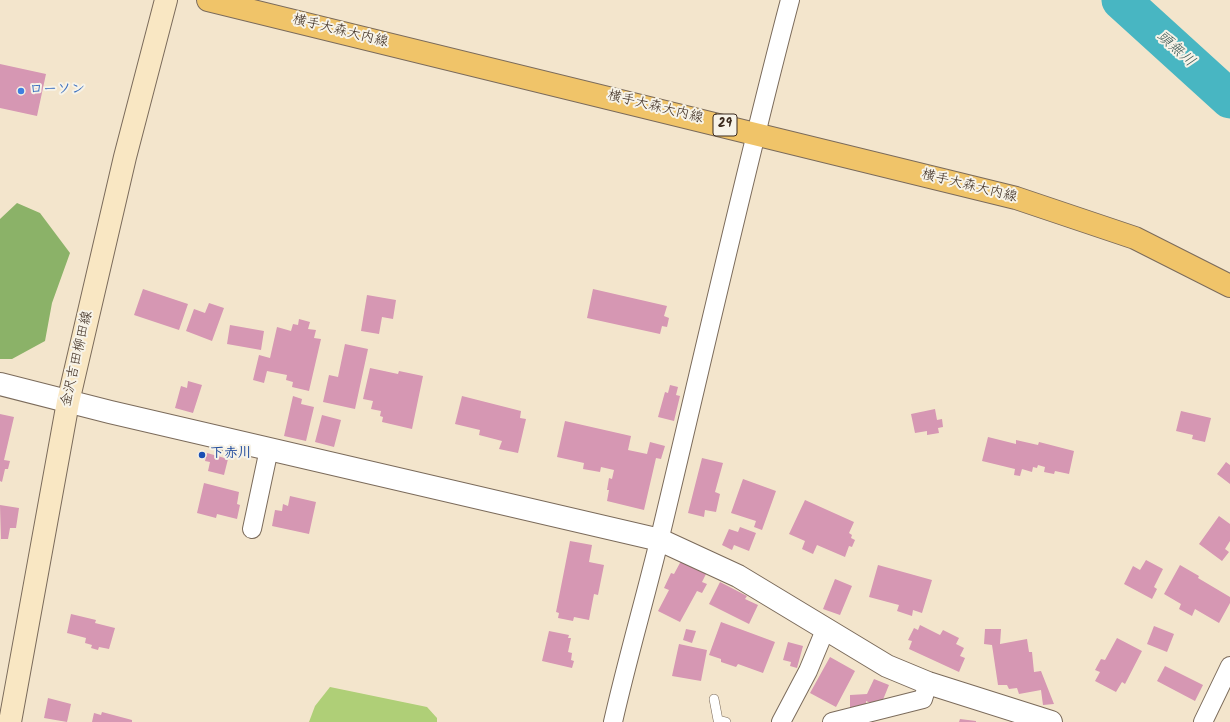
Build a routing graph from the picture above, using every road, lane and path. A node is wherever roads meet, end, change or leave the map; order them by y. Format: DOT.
graph roads {
  1 [pos="166,0"];
  2 [pos="208,0"];
  3 [pos="790,0"];
  4 [pos="755,133"];
  5 [pos="1230,286"];
  6 [pos="0,384"];
  7 [pos="68,402"];
  8 [pos="269,449"];
  9 [pos="252,529"];
  10 [pos="660,540"];
  11 [pos="825,630"];
  12 [pos="1230,666"];
  13 [pos="928,683"];
  14 [pos="714,699"];
  15 [pos="10,722"];
  16 [pos="613,722"];
  17 [pos="726,722"];
  18 [pos="781,722"];
  19 [pos="832,722"];
  20 [pos="1051,722"];
  21 [pos="1203,722"];
  1 -- 7 [label="main road, 金沢吉田柳田線"];
  2 -- 4 [label="main road, 横手大森大内線 / 29"];
  3 -- 4 [label="street"];
  4 -- 5 [label="main road, 横手大森大内線 / 29"];
  4 -- 10 [label="street"];
  6 -- 7 [label="street"];
  7 -- 8 [label="street"];
  7 -- 15 [label="main road, 金沢吉田柳田線"];
  8 -- 9 [label="street"];
  8 -- 10 [label="street"];
  10 -- 11 [label="street"];
  10 -- 16 [label="street"];
  11 -- 13 [label="street"];
  11 -- 18 [label="street"];
  12 -- 21 [label="street"];
  13 -- 19 [label="street"];
  13 -- 20 [label="street"];
  14 -- 17 [label="lane"];
}
